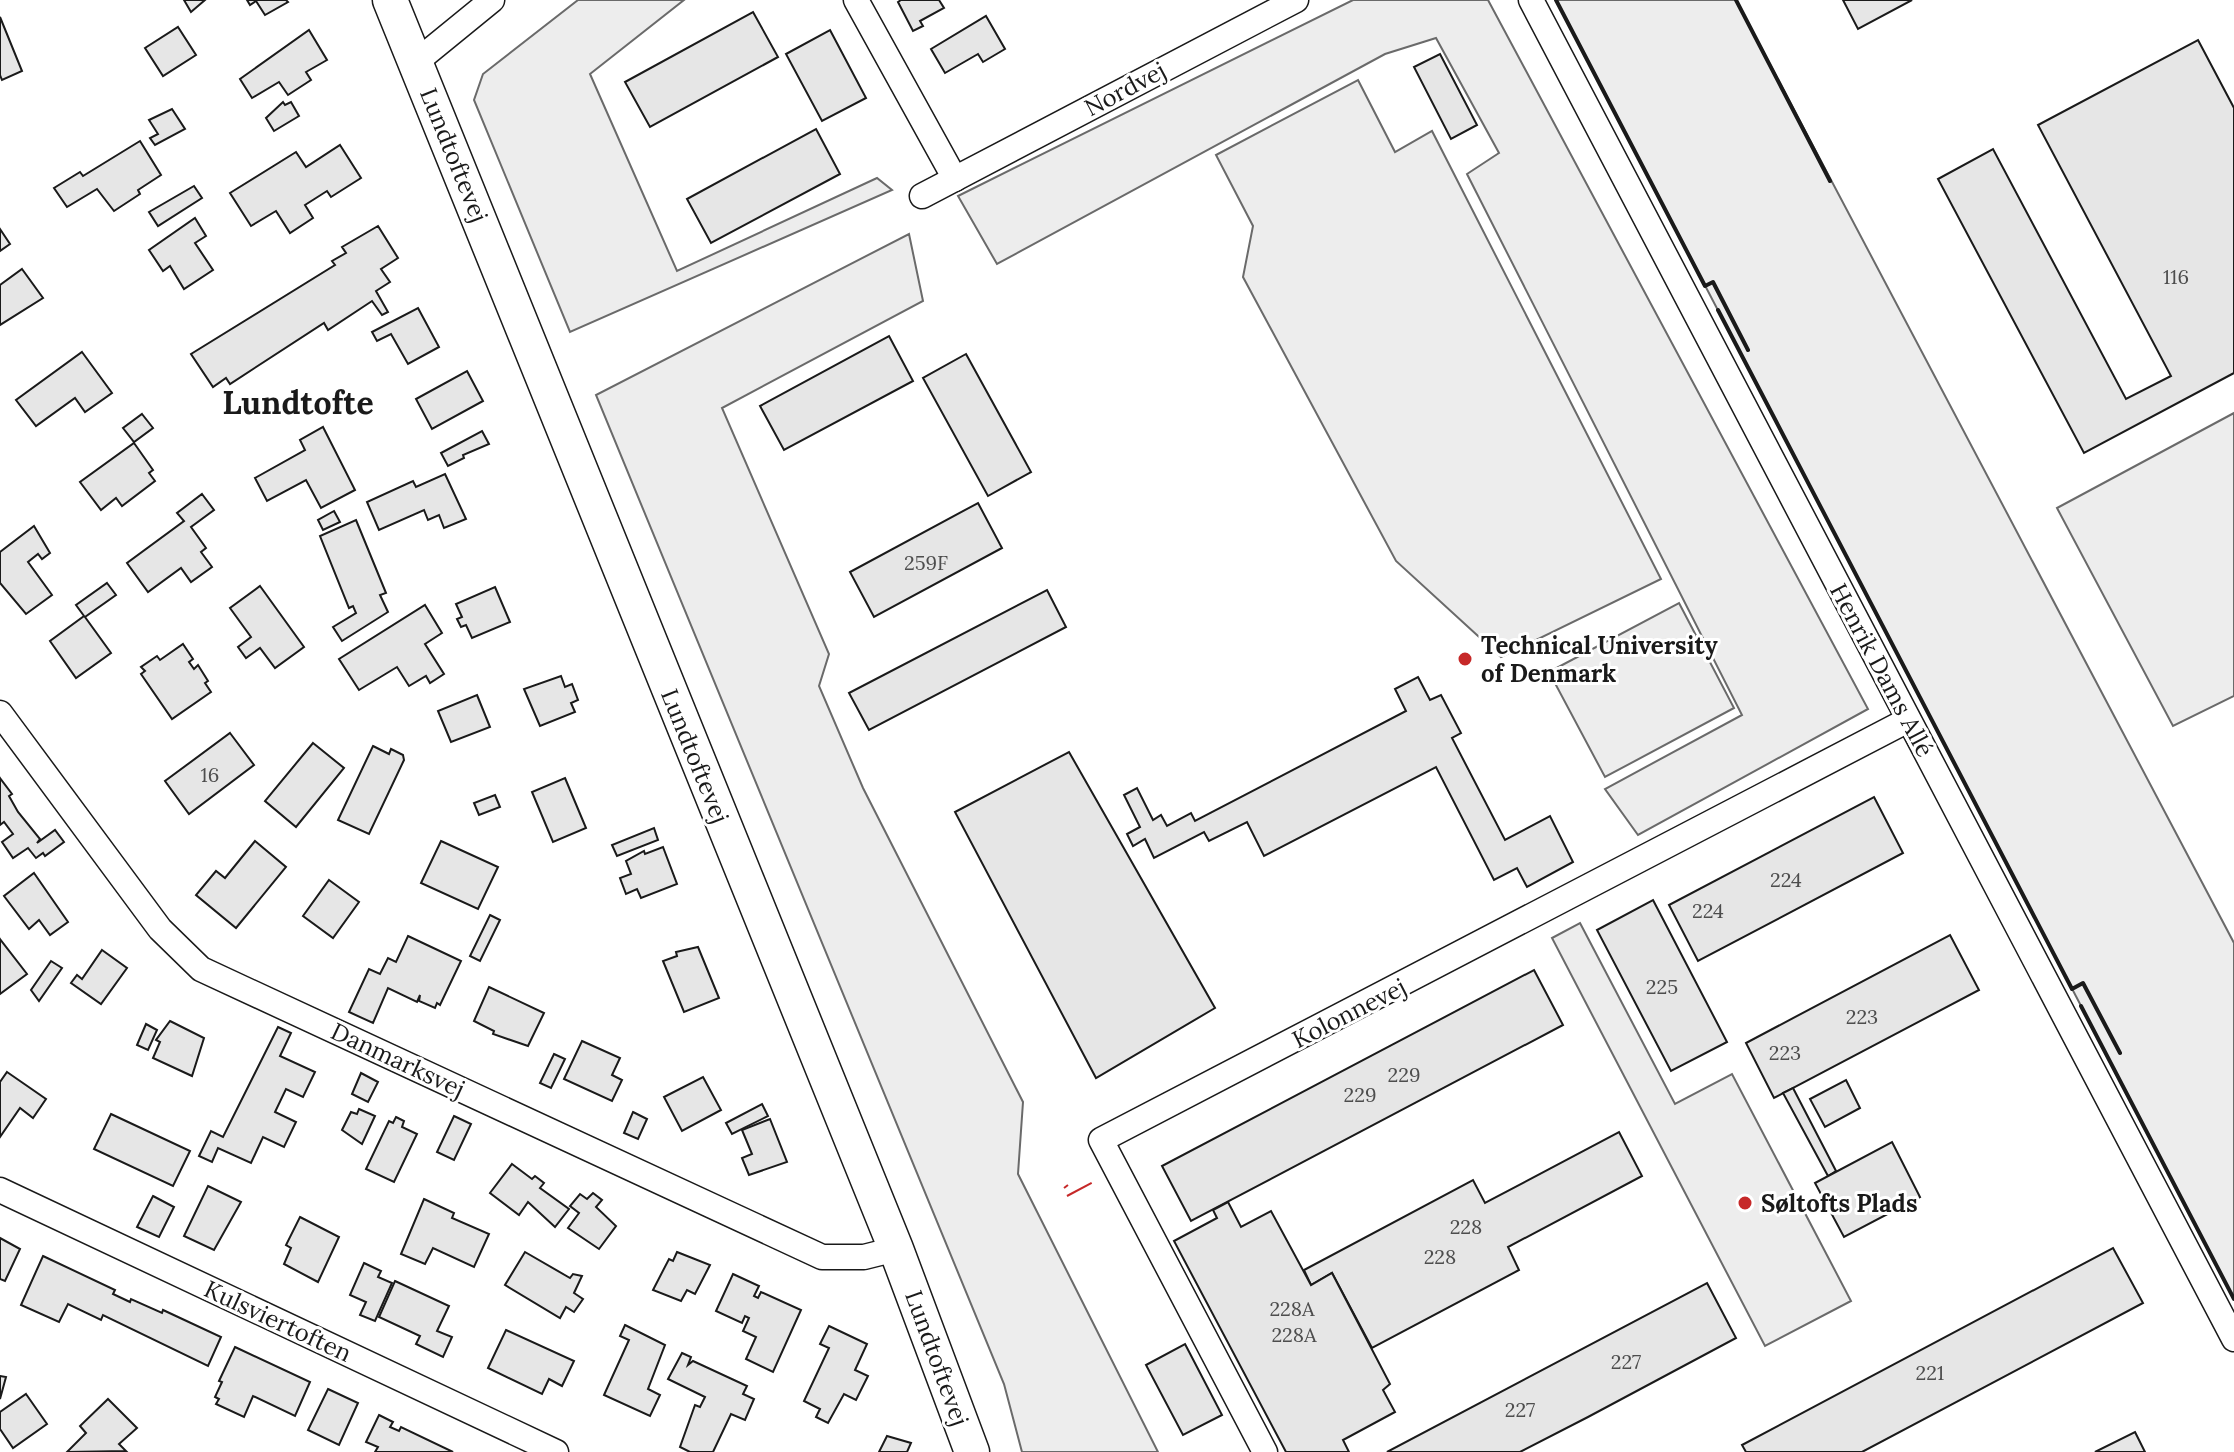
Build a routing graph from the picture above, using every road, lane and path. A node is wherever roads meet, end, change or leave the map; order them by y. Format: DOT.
graph roads {
  1 [pos="390,0"];
  2 [pos="492,0"];
  3 [pos="856,0"];
  4 [pos="1296,0"];
  5 [pos="1531,0"];
  6 [pos="416,62"];
  7 [pos="955,179"];
  8 [pos="922,196"];
  9 [pos="0,713"];
  10 [pos="1908,720"];
  11 [pos="0,1190"];
  12 [pos="896,1249"];
  13 [pos="2234,1339"];
  14 [pos="556,1452"];
  15 [pos="972,1452"];
  16 [pos="1265,1452"];
  1 -- 6 [label="street, Lundtoftevej"];
  2 -- 6 [label="street, Lundtoftevej"];
  3 -- 7 [label="street"];
  4 -- 7 [label="street, Nordvej"];
  5 -- 10 [label="street, Henrik Dams Allé"];
  6 -- 12 [label="street, Lundtoftevej"];
  7 -- 8 [label="street, Nordvej"];
  9 -- 12 [label="street, Danmarksvej"];
  10 -- 13 [label="street, Henrik Dams Allé"];
  10 -- 16 [label="street, Kolonnevej"];
  11 -- 14 [label="street, Kulsviertoften"];
  12 -- 15 [label="street, Lundtoftevej"];
}
